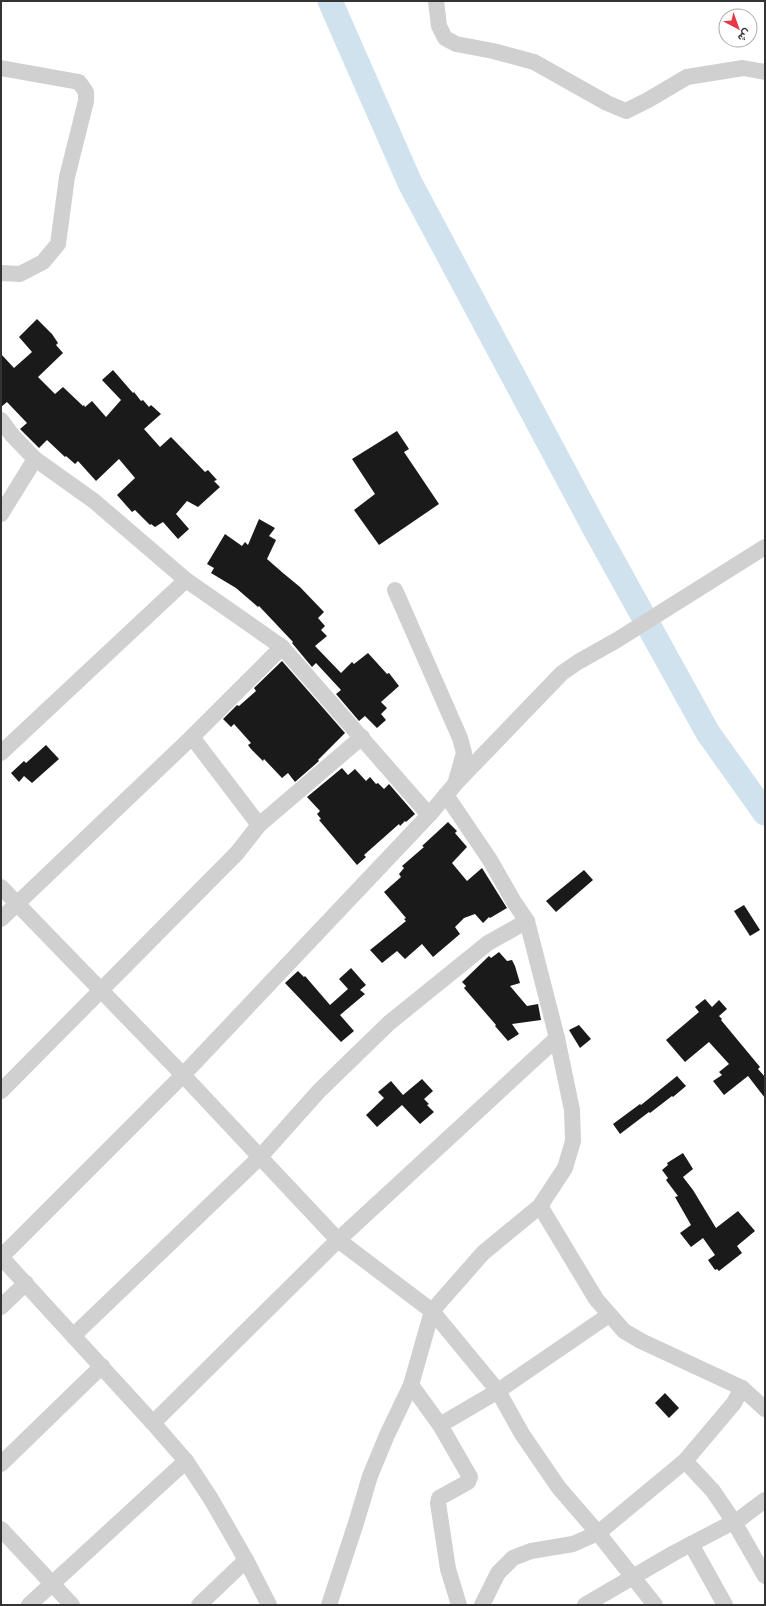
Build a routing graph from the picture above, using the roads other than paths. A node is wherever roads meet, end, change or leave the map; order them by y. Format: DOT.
graph roads {
  1 [pos="436,1"];
  2 [pos="1,68"];
  3 [pos="765,72"];
  4 [pos="1,273"];
  5 [pos="1,420"];
  6 [pos="35,459"];
  7 [pos="1,514"];
  8 [pos="765,546"];
  9 [pos="186,580"];
  10 [pos="395,590"];
  11 [pos="282,647"];
  12 [pos="192,737"];
  13 [pos="362,737"];
  14 [pos="1,753"];
  15 [pos="451,789"];
  16 [pos="429,814"];
  17 [pos="259,825"];
  18 [pos="1,887"];
  19 [pos="17,903"];
  20 [pos="1,919"];
  21 [pos="527,921"];
  22 [pos="101,990"];
  23 [pos="557,1038"];
  24 [pos="183,1075"];
  25 [pos="1,1091"];
  26 [pos="260,1157"];
  27 [pos="540,1206"];
  28 [pos="338,1240"];
  29 [pos="1,1257"];
  30 [pos="26,1283"];
  31 [pos="1,1307"];
  32 [pos="432,1311"];
  33 [pos="609,1316"];
  34 [pos="73,1336"];
  35 [pos="102,1366"];
  36 [pos="410,1385"];
  37 [pos="742,1388"];
  38 [pos="498,1391"];
  39 [pos="765,1409"];
  40 [pos="153,1422"];
  41 [pos="440,1425"];
  42 [pos="186,1461"];
  43 [pos="685,1461"];
  44 [pos="1,1464"];
  45 [pos="765,1500"];
  46 [pos="734,1522"];
  47 [pos="1,1529"];
  48 [pos="598,1533"];
  49 [pos="691,1544"];
  50 [pos="246,1560"];
  51 [pos="765,1576"];
  52 [pos="633,1578"];
  53 [pos="52,1583"];
  54 [pos="29,1605"];
  55 [pos="72,1605"];
  56 [pos="199,1605"];
  57 [pos="269,1605"];
  58 [pos="328,1605"];
  59 [pos="459,1605"];
  60 [pos="482,1605"];
  61 [pos="585,1605"];
  62 [pos="655,1605"];
  63 [pos="725,1605"];
  1 -- 3 [label="street"];
  2 -- 4 [label="street"];
  5 -- 6 [label="street"];
  6 -- 7 [label="street"];
  6 -- 9 [label="street"];
  8 -- 15 [label="street"];
  9 -- 11 [label="street"];
  9 -- 14 [label="street"];
  10 -- 15 [label="street"];
  11 -- 12 [label="street"];
  11 -- 13 [label="street"];
  12 -- 17 [label="street"];
  12 -- 19 [label="street"];
  13 -- 16 [label="street"];
  13 -- 17 [label="street"];
  15 -- 16 [label="street"];
  15 -- 21 [label="street"];
  16 -- 24 [label="street"];
  17 -- 22 [label="street"];
  18 -- 19 [label="street"];
  19 -- 20 [label="street"];
  19 -- 22 [label="street"];
  21 -- 23 [label="street"];
  21 -- 26 [label="street"];
  22 -- 24 [label="street"];
  22 -- 25 [label="street"];
  23 -- 27 [label="street"];
  23 -- 28 [label="street"];
  24 -- 26 [label="street"];
  24 -- 29 [label="street"];
  26 -- 28 [label="street"];
  26 -- 34 [label="street"];
  27 -- 32 [label="street"];
  27 -- 33 [label="street"];
  28 -- 32 [label="street"];
  28 -- 40 [label="street"];
  29 -- 30 [label="street"];
  30 -- 31 [label="street"];
  30 -- 34 [label="street"];
  32 -- 36 [label="street"];
  32 -- 38 [label="street"];
  33 -- 37 [label="street"];
  33 -- 38 [label="street"];
  34 -- 35 [label="street"];
  35 -- 40 [label="street"];
  35 -- 44 [label="street"];
  36 -- 41 [label="street"];
  36 -- 58 [label="street"];
  37 -- 39 [label="street"];
  37 -- 43 [label="street"];
  38 -- 41 [label="street"];
  38 -- 48 [label="street"];
  40 -- 42 [label="street"];
  41 -- 59 [label="street"];
  42 -- 50 [label="street"];
  42 -- 53 [label="street"];
  43 -- 46 [label="street"];
  43 -- 48 [label="street"];
  45 -- 46 [label="street"];
  46 -- 49 [label="street"];
  46 -- 51 [label="street"];
  47 -- 53 [label="street"];
  48 -- 52 [label="street"];
  48 -- 60 [label="street"];
  49 -- 52 [label="street"];
  49 -- 63 [label="street"];
  50 -- 56 [label="street"];
  50 -- 57 [label="street"];
  52 -- 61 [label="street"];
  52 -- 62 [label="street"];
  53 -- 54 [label="street"];
  53 -- 55 [label="street"];
}
